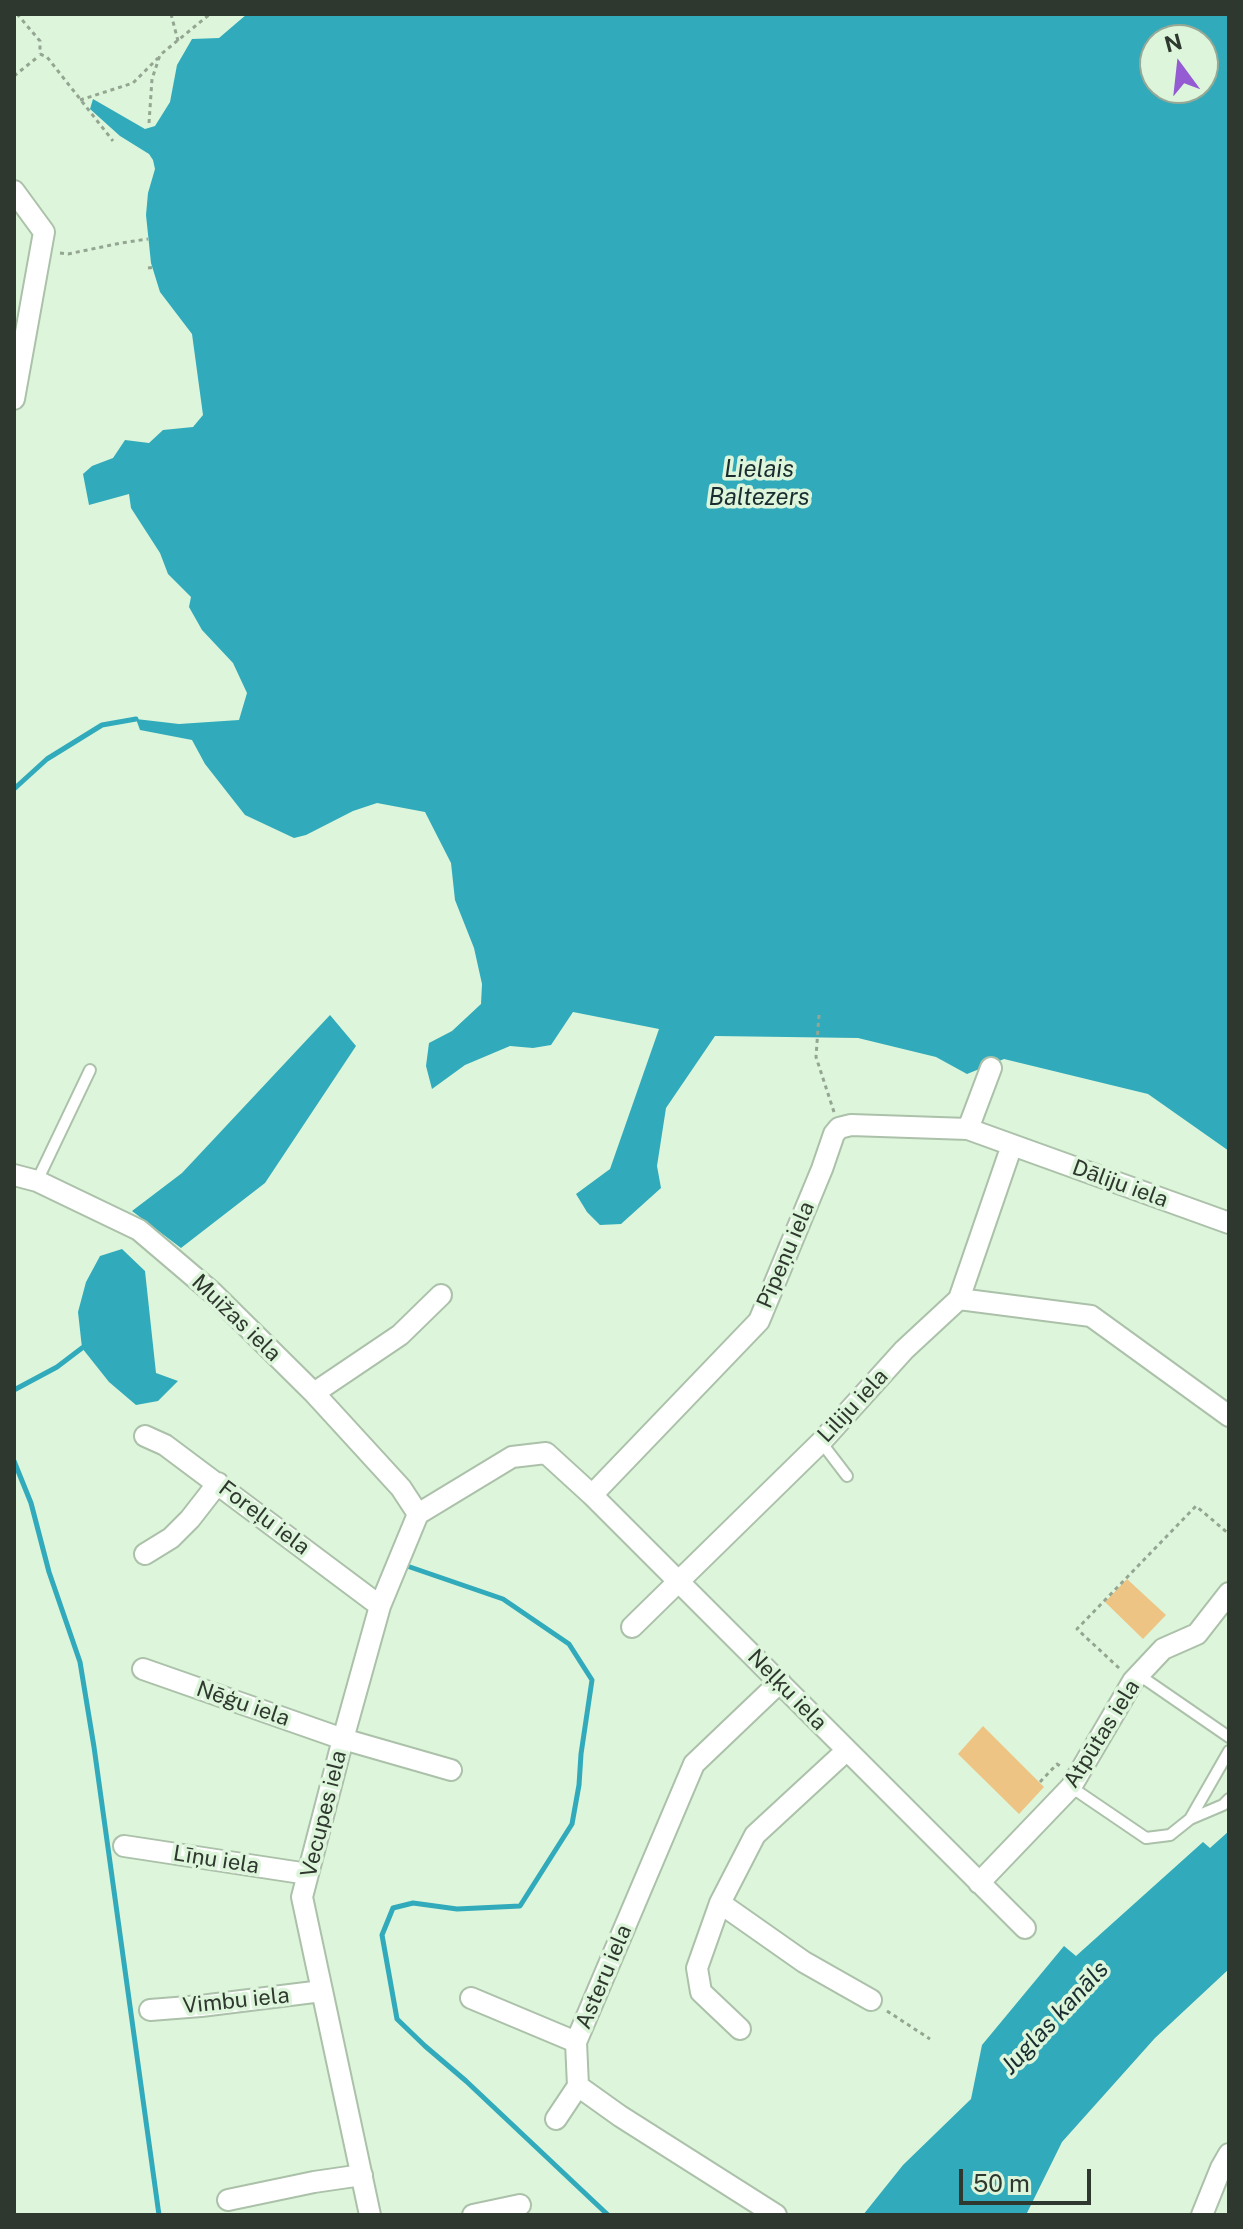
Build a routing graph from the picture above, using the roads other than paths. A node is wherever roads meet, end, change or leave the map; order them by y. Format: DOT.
graph roads {
  1 [pos="14,191"];
  2 [pos="14,399"];
  3 [pos="991,1068"];
  4 [pos="90,1070"];
  5 [pos="968,1129"];
  6 [pos="1012,1145"];
  7 [pos="14,1175"];
  8 [pos="37,1181"];
  9 [pos="1229,1223"];
  10 [pos="441,1295"];
  11 [pos="959,1299"];
  12 [pos="314,1393"];
  13 [pos="1229,1416"];
  14 [pos="145,1436"];
  15 [pos="821,1442"];
  16 [pos="847,1476"];
  17 [pos="218,1483"];
  18 [pos="592,1495"];
  19 [pos="418,1514"];
  20 [pos="145,1554"];
  21 [pos="678,1582"];
  22 [pos="1229,1593"];
  23 [pos="380,1606"];
  24 [pos="632,1627"];
  25 [pos="143,1669"];
  26 [pos="1136,1678"];
  27 [pos="780,1682"];
  28 [pos="1229,1737"];
  29 [pos="343,1739"];
  30 [pos="846,1751"];
  31 [pos="1229,1751"];
  32 [pos="451,1770"];
  33 [pos="1071,1787"];
  34 [pos="1229,1799"];
  35 [pos="1190,1819"];
  36 [pos="124,1846"];
  37 [pos="308,1874"];
  38 [pos="979,1883"];
  39 [pos="720,1903"];
  40 [pos="1025,1928"];
  41 [pos="322,1991"];
  42 [pos="471,1998"];
  43 [pos="871,2000"];
  44 [pos="150,2010"];
  45 [pos="740,2029"];
  46 [pos="576,2042"];
  47 [pos="578,2086"];
  48 [pos="556,2119"];
  49 [pos="1229,2154"];
  50 [pos="362,2175"];
  51 [pos="228,2200"];
  52 [pos="520,2205"];
  53 [pos="370,2215"];
  54 [pos="473,2215"];
  55 [pos="776,2215"];
  56 [pos="1202,2215"];
  1 -- 2 [label="street"];
  3 -- 5 [label="street"];
  4 -- 8 [label="lane"];
  5 -- 6 [label="street"];
  5 -- 18 [label="street, Pīpeņu iela"];
  6 -- 9 [label="street, Dāliju iela"];
  6 -- 11 [label="street, Liliju iela"];
  7 -- 8 [label="street, Muižas iela"];
  8 -- 12 [label="street, Muižas iela"];
  10 -- 12 [label="street"];
  11 -- 13 [label="street"];
  11 -- 15 [label="street, Liliju iela"];
  12 -- 19 [label="street, Muižas iela"];
  14 -- 17 [label="street, Foreļu iela"];
  15 -- 16 [label="lane"];
  15 -- 21 [label="street, Liliju iela"];
  17 -- 20 [label="street"];
  17 -- 23 [label="street, Foreļu iela"];
  18 -- 19 [label="street, Neļķu iela"];
  18 -- 21 [label="street, Neļķu iela"];
  19 -- 23 [label="street, Vecupes iela"];
  21 -- 24 [label="street, Liliju iela"];
  21 -- 27 [label="street, Neļķu iela"];
  22 -- 26 [label="street, Atpūtas iela"];
  23 -- 29 [label="street, Vecupes iela"];
  25 -- 29 [label="street, Nēģu iela"];
  26 -- 28 [label="lane"];
  26 -- 33 [label="street, Atpūtas iela"];
  27 -- 30 [label="street, Neļķu iela"];
  27 -- 46 [label="street, Asteru iela"];
  29 -- 32 [label="street, Nēģu iela"];
  29 -- 37 [label="street, Vecupes iela"];
  30 -- 38 [label="street, Neļķu iela"];
  30 -- 39 [label="street"];
  31 -- 35 [label="lane"];
  33 -- 35 [label="lane"];
  33 -- 38 [label="street, Atpūtas iela"];
  34 -- 35 [label="lane"];
  36 -- 37 [label="street, Līņu iela"];
  37 -- 41 [label="street, Vecupes iela"];
  38 -- 40 [label="street, Neļķu iela"];
  39 -- 43 [label="street"];
  39 -- 45 [label="street"];
  41 -- 44 [label="street, Vimbu iela"];
  41 -- 50 [label="street, Vecupes iela"];
  42 -- 46 [label="street"];
  46 -- 47 [label="street, Asteru iela"];
  47 -- 48 [label="street"];
  47 -- 55 [label="street"];
  49 -- 56 [label="street"];
  50 -- 51 [label="street"];
  50 -- 53 [label="street, Vecupes iela"];
  52 -- 54 [label="street"];
}
